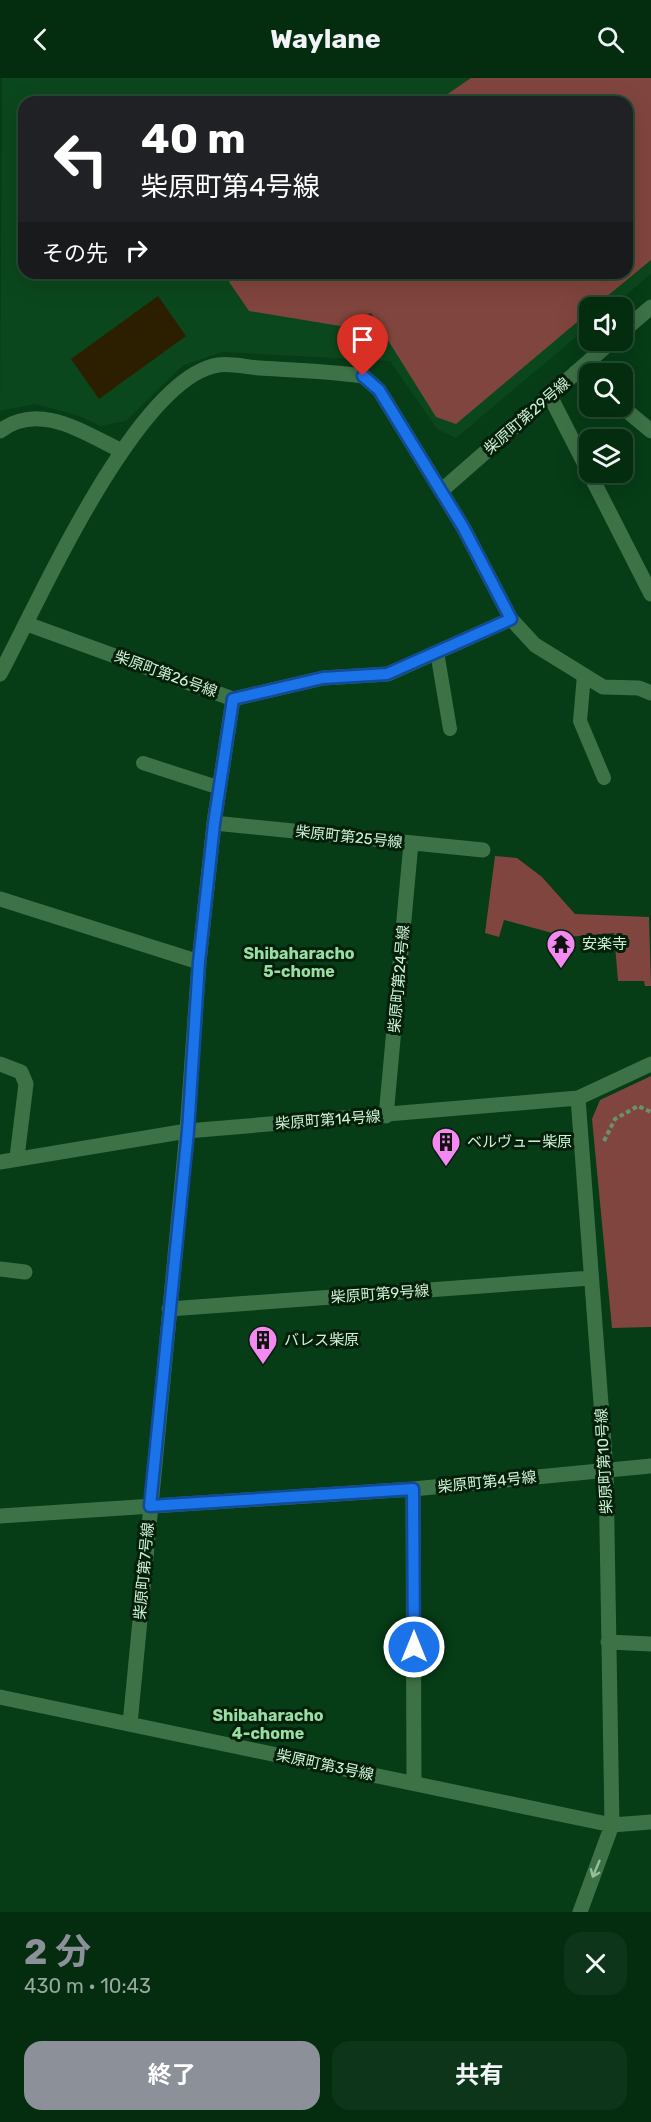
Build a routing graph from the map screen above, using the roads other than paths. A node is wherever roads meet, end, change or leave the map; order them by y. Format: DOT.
graph roads {
  1 [pos="651,308"];
  2 [pos="633,323"];
  3 [pos="600,351"];
  4 [pos="576,372"];
  5 [pos="579,374"];
  6 [pos="550,396"];
  7 [pos="633,416"];
  8 [pos="0,431"];
  9 [pos="651,431"];
  10 [pos="122,451"];
  11 [pos="441,491"];
  12 [pos="651,594"];
  13 [pos="511,619"];
  14 [pos="27,624"];
  15 [pos="437,652"];
  16 [pos="0,674"];
  17 [pos="584,675"];
  18 [pos="651,693"];
  19 [pos="233,699"];
  20 [pos="450,729"];
  21 [pos="143,763"];
  22 [pos="604,778"];
  23 [pos="220,788"];
  24 [pos="214,824"];
  25 [pos="411,843"];
  26 [pos="483,850"];
  27 [pos="0,899"];
  28 [pos="199,962"];
  29 [pos="0,1064"];
  30 [pos="651,1064"];
  31 [pos="578,1098"];
  32 [pos="386,1116"];
  33 [pos="188,1131"];
  34 [pos="17,1157"];
  35 [pos="0,1162"];
  36 [pos="0,1269"];
  37 [pos="25,1272"];
  38 [pos="591,1278"];
  39 [pos="169,1309"];
  40 [pos="651,1466"];
  41 [pos="606,1470"];
  42 [pos="413,1489"];
  43 [pos="150,1506"];
  44 [pos="0,1516"];
  45 [pos="608,1642"];
  46 [pos="651,1644"];
  47 [pos="0,1697"];
  48 [pos="130,1724"];
  49 [pos="414,1783"];
  50 [pos="651,1822"];
  51 [pos="612,1825"];
  52 [pos="580,1912"];
  1 -- 2 [label="street"];
  3 -- 4 [label="street, 柴原町第29号線"];
  4 -- 5 [label="street"];
  4 -- 6 [label="street, 柴原町第29号線"];
  6 -- 11 [label="street, 柴原町第29号線"];
  6 -- 12 [label="street"];
  7 -- 9 [label="street"];
  8 -- 10 [label="street"];
  10 -- 11 [label="street"];
  10 -- 14 [label="street"];
  11 -- 13 [label="street"];
  13 -- 15 [label="street, 柴原町第26号線"];
  13 -- 17 [label="street"];
  14 -- 16 [label="street"];
  14 -- 19 [label="street, 柴原町第26号線"];
  15 -- 19 [label="street, 柴原町第26号線"];
  15 -- 20 [label="lane"];
  17 -- 18 [label="street"];
  17 -- 22 [label="lane"];
  19 -- 23 [label="street, 柴原町第7号線"];
  21 -- 23 [label="lane"];
  23 -- 24 [label="street, 柴原町第7号線"];
  24 -- 25 [label="street, 柴原町第25号線"];
  24 -- 28 [label="street, 柴原町第7号線"];
  25 -- 26 [label="street, 柴原町第25号線"];
  25 -- 32 [label="street, 柴原町第24号線"];
  27 -- 28 [label="street"];
  28 -- 33 [label="street, 柴原町第7号線"];
  29 -- 34 [label="street"];
  30 -- 31 [label="street, 柴原町第14号線"];
  31 -- 32 [label="street, 柴原町第14号線"];
  31 -- 38 [label="street, 柴原町第10号線"];
  32 -- 33 [label="street, 柴原町第14号線"];
  33 -- 34 [label="street, 柴原町第14号線"];
  33 -- 39 [label="street, 柴原町第7号線"];
  34 -- 35 [label="street, 柴原町第14号線"];
  36 -- 37 [label="street"];
  38 -- 39 [label="street, 柴原町第9号線"];
  38 -- 41 [label="street, 柴原町第10号線"];
  39 -- 43 [label="street, 柴原町第7号線"];
  40 -- 41 [label="street, 柴原町第4号線"];
  41 -- 42 [label="street, 柴原町第4号線"];
  41 -- 45 [label="street, 柴原町第10号線"];
  42 -- 43 [label="street, 柴原町第4号線"];
  42 -- 49 [label="street"];
  43 -- 44 [label="street, 柴原町第4号線"];
  43 -- 48 [label="street, 柴原町第7号線"];
  45 -- 46 [label="street"];
  45 -- 51 [label="street, 柴原町第10号線"];
  47 -- 48 [label="street, 柴原町第3号線"];
  48 -- 49 [label="street, 柴原町第3号線"];
  49 -- 51 [label="street, 柴原町第3号線"];
  50 -- 51 [label="street, 柴原町第3号線"];
  51 -- 52 [label="street, one-way"];
}
